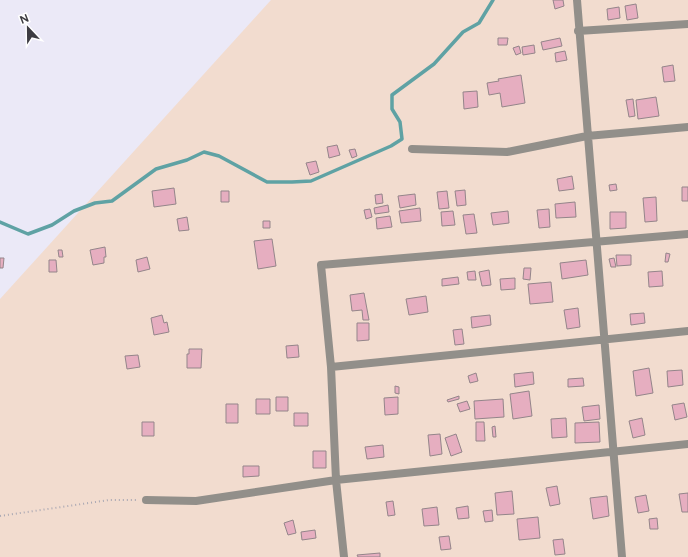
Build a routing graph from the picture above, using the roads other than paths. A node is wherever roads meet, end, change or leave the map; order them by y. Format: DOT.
graph roads {
  1 [pos="577,0"];
  2 [pos="688,24"];
  3 [pos="578,31"];
  4 [pos="688,127"];
  5 [pos="587,136"];
  6 [pos="412,149"];
  7 [pos="688,234"];
  8 [pos="596,242"];
  9 [pos="688,331"];
  10 [pos="604,338"];
  11 [pos="331,367"];
  12 [pos="688,444"];
  13 [pos="613,452"];
  14 [pos="336,480"];
  15 [pos="146,500"];
  16 [pos="344,557"];
  17 [pos="622,557"];
  1 -- 3 [label="street"];
  2 -- 3 [label="street"];
  3 -- 5 [label="street"];
  4 -- 5 [label="street"];
  5 -- 6 [label="street"];
  5 -- 8 [label="street"];
  7 -- 8 [label="street"];
  8 -- 10 [label="street"];
  8 -- 11 [label="street"];
  9 -- 10 [label="street"];
  10 -- 11 [label="street"];
  10 -- 13 [label="street"];
  11 -- 14 [label="street"];
  12 -- 13 [label="street"];
  13 -- 14 [label="street"];
  13 -- 17 [label="street"];
  14 -- 15 [label="street"];
  14 -- 16 [label="street"];
}
